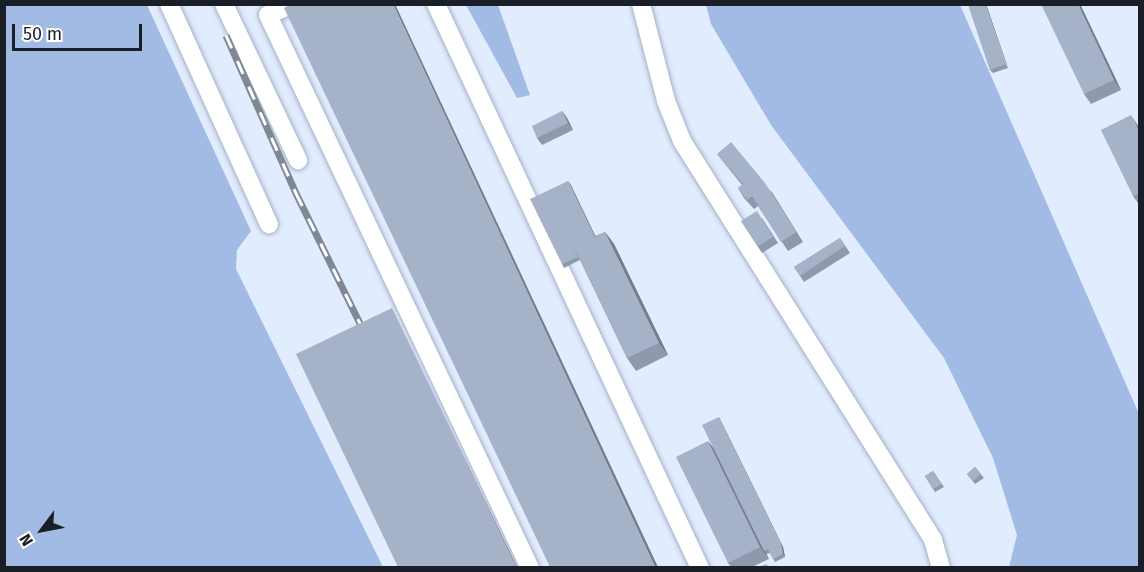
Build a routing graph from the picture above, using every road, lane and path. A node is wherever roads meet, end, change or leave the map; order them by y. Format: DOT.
graph roads {
  1 [pos="169,4"];
  2 [pos="224,4"];
  3 [pos="292,4"];
  4 [pos="436,4"];
  5 [pos="641,4"];
  6 [pos="298,160"];
  7 [pos="269,224"];
  8 [pos="530,567"];
  9 [pos="700,567"];
  10 [pos="941,567"];
  1 -- 7 [label="street"];
  2 -- 6 [label="street"];
  3 -- 8 [label="street"];
  4 -- 9 [label="street"];
  5 -- 10 [label="street"];
}
